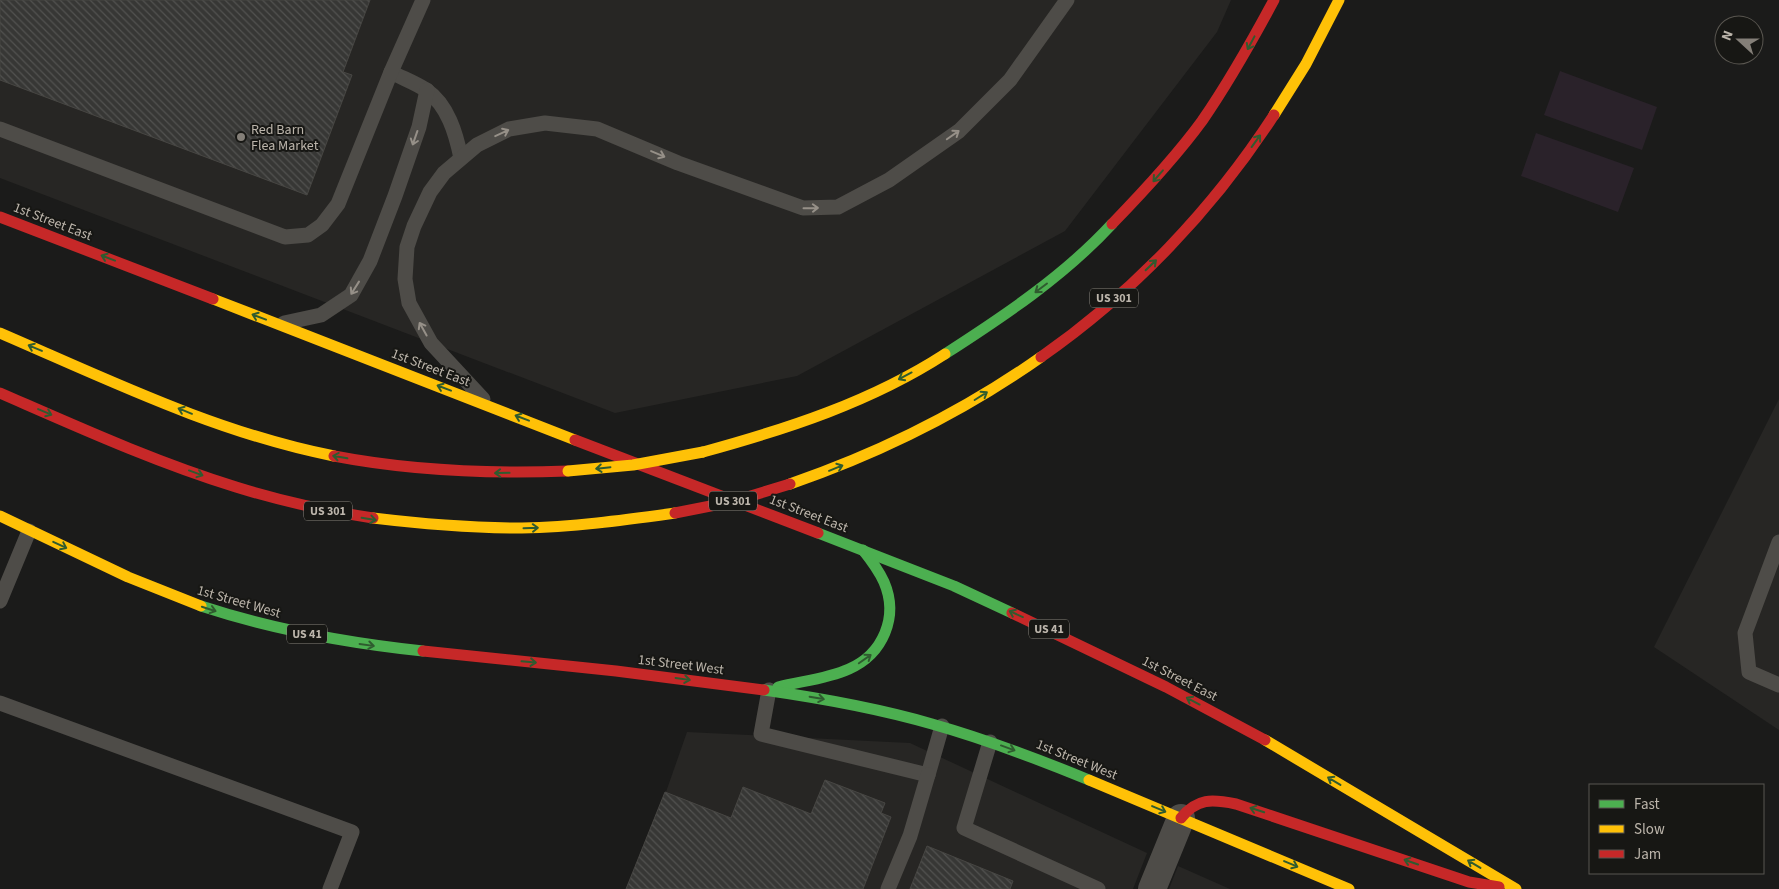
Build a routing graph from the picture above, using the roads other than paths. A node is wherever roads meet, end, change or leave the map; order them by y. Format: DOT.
graph roads {
  1 [pos="423,0"];
  2 [pos="1067,0"];
  3 [pos="1274,0"];
  4 [pos="1339,0"];
  5 [pos="391,72"];
  6 [pos="427,90"];
  7 [pos="0,128"];
  8 [pos="461,158"];
  9 [pos="0,216"];
  10 [pos="279,324"];
  11 [pos="0,333"];
  12 [pos="0,393"];
  13 [pos="489,405"];
  14 [pos="0,516"];
  15 [pos="29,531"];
  16 [pos="1779,542"];
  17 [pos="863,550"];
  18 [pos="0,601"];
  19 [pos="1779,685"];
  20 [pos="769,690"];
  21 [pos="0,703"];
  22 [pos="942,726"];
  23 [pos="990,742"];
  24 [pos="928,775"];
  25 [pos="1181,818"];
  26 [pos="330,889"];
  27 [pos="888,889"];
  28 [pos="1098,889"];
  29 [pos="1152,889"];
  30 [pos="1349,889"];
  31 [pos="1508,889"];
  32 [pos="1516,889"];
  1 -- 5 [label="lane"];
  8 -- 2 [label="lane, one-way"];
  3 -- 11 [label="main road, one-way, bridge"];
  12 -- 4 [label="main road, US 301, one-way, bridge"];
  5 -- 6 [label="lane"];
  5 -- 7 [label="lane"];
  6 -- 8 [label="lane"];
  6 -- 10 [label="lane, one-way"];
  13 -- 8 [label="lane, one-way"];
  10 -- 9 [label="main road, 1st Street East / US 41, one-way"];
  13 -- 10 [label="main road, 1st Street East / US 41, one-way"];
  17 -- 13 [label="main road, 1st Street East / US 41, one-way"];
  14 -- 15 [label="main road, 1st Street West / US 41"];
  15 -- 18 [label="lane"];
  15 -- 20 [label="main road, 1st Street West / US 41, one-way"];
  16 -- 19 [label="lane"];
  20 -- 17 [label="main road, one-way"];
  32 -- 17 [label="main road, 1st Street East / US 41, one-way"];
  20 -- 22 [label="main road, 1st Street West / US 41, one-way"];
  20 -- 24 [label="lane"];
  21 -- 26 [label="lane"];
  22 -- 23 [label="main road, 1st Street West / US 41"];
  22 -- 24 [label="lane"];
  23 -- 25 [label="main road, 1st Street West / US 41, one-way"];
  23 -- 28 [label="lane"];
  24 -- 27 [label="lane"];
  25 -- 29 [label="street"];
  25 -- 30 [label="main road, 1st Street West / US 41, one-way"];
  31 -- 25 [label="main road, one-way"];
}
